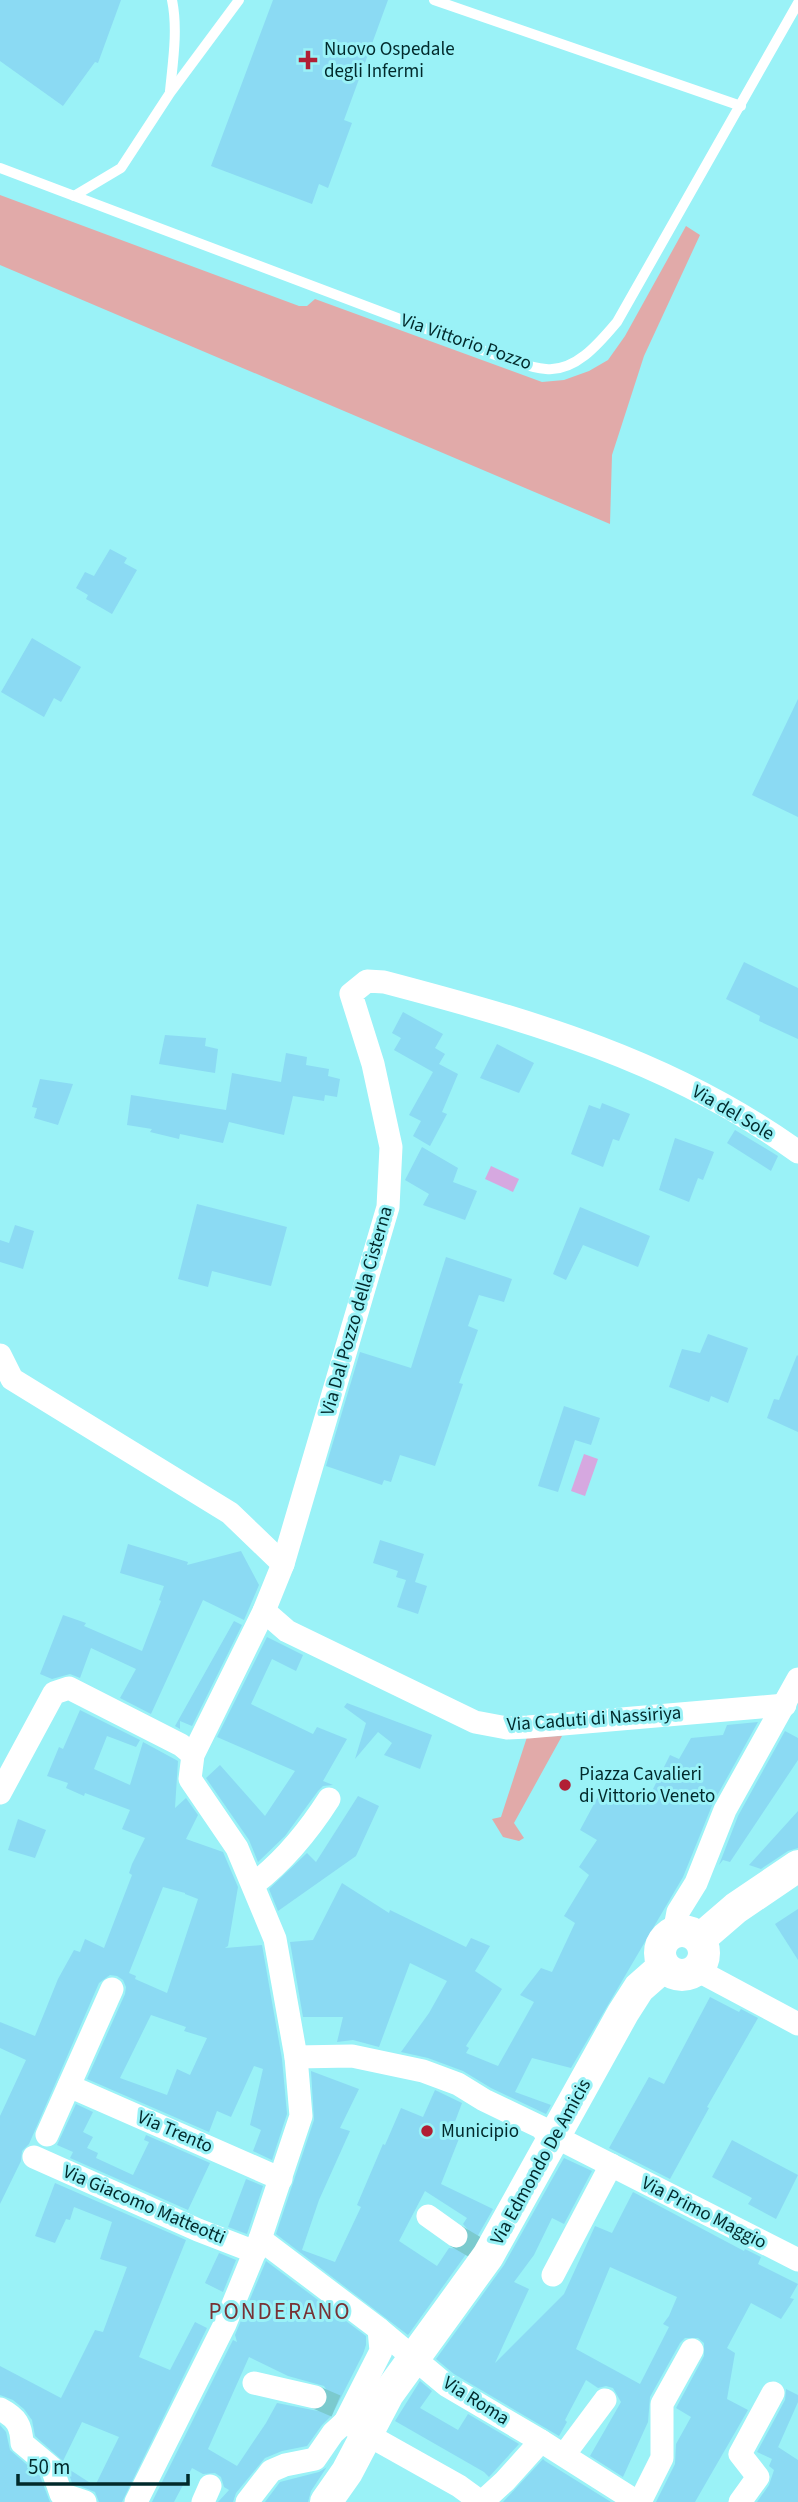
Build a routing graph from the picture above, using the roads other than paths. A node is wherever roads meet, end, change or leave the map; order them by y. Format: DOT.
graph roads {
  1 [pos="172,0"];
  2 [pos="239,0"];
  3 [pos="435,0"];
  4 [pos="798,3"];
  5 [pos="170,93"];
  6 [pos="741,106"];
  7 [pos="0,169"];
  8 [pos="74,197"];
  9 [pos="667,1076"];
  10 [pos="798,1152"];
  11 [pos="0,1355"];
  12 [pos="284,1564"];
  13 [pos="264,1611"];
  14 [pos="798,1679"];
  15 [pos="785,1705"];
  16 [pos="193,1755"];
  17 [pos="0,1793"];
  18 [pos="329,1799"];
  19 [pos="798,1866"];
  20 [pos="254,1884"];
  21 [pos="687,1936"];
  22 [pos="664,1966"];
  23 [pos="697,1970"];
  24 [pos="112,1989"];
  25 [pos="798,2024"];
  26 [pos="296,2057"];
  27 [pos="69,2086"];
  28 [pos="552,2134"];
  29 [pos="47,2135"];
  30 [pos="34,2157"];
  31 [pos="611,2165"];
  32 [pos="281,2179"];
  33 [pos="428,2216"];
  34 [pos="456,2236"];
  35 [pos="257,2246"];
  36 [pos="798,2260"];
  37 [pos="553,2275"];
  38 [pos="379,2329"];
  39 [pos="692,2350"];
  40 [pos="414,2357"];
  41 [pos="254,2383"];
  42 [pos="773,2393"];
  43 [pos="315,2396"];
  44 [pos="604,2400"];
  45 [pos="0,2409"];
  46 [pos="350,2421"];
  47 [pos="541,2441"];
  48 [pos="564,2455"];
  49 [pos="328,2498"];
  50 [pos="85,2502"];
  51 [pos="136,2502"];
  52 [pos="247,2502"];
  53 [pos="481,2502"];
  54 [pos="639,2502"];
  55 [pos="740,2502"];
  1 -- 5 [label="lane"];
  2 -- 5 [label="lane"];
  3 -- 6 [label="lane"];
  4 -- 6 [label="lane, Via Vittorio Pozzo"];
  5 -- 8 [label="lane"];
  6 -- 8 [label="lane, Via Vittorio Pozzo"];
  7 -- 8 [label="lane, Via Vittorio Pozzo"];
  9 -- 10 [label="street, Via del Sole"];
  9 -- 12 [label="street, Via Dal Pozzo della Cisterna"];
  11 -- 12 [label="street"];
  12 -- 13 [label="street, Via Dal Pozzo della Cisterna"];
  13 -- 15 [label="street, Via Caduti di Nassiriya"];
  13 -- 16 [label="street, Via Dal Pozzo della Cisterna"];
  14 -- 15 [label="street"];
  15 -- 21 [label="street"];
  16 -- 17 [label="street"];
  16 -- 20 [label="street"];
  18 -- 20 [label="street"];
  19 -- 21 [label="street"];
  20 -- 26 [label="street"];
  21 -- 22 [label="street"];
  21 -- 23 [label="street"];
  22 -- 23 [label="street"];
  22 -- 28 [label="street, Via Edmondo De Amicis"];
  23 -- 25 [label="street"];
  24 -- 27 [label="street"];
  26 -- 28 [label="street, Via Primo Maggio"];
  26 -- 32 [label="street"];
  27 -- 29 [label="street"];
  27 -- 32 [label="street, Via Trento"];
  28 -- 31 [label="street, Via Primo Maggio"];
  28 -- 40 [label="street, Via Edmondo De Amicis"];
  30 -- 35 [label="street, Via Giacomo Matteotti"];
  31 -- 36 [label="street, Via Primo Maggio"];
  31 -- 37 [label="street"];
  32 -- 35 [label="street"];
  33 -- 34 [label="street"];
  35 -- 38 [label="street, Via Giacomo Matteotti"];
  35 -- 51 [label="street"];
  38 -- 40 [label="street, Via Roma"];
  38 -- 46 [label="street"];
  39 -- 54 [label="street, Via Roma"];
  40 -- 46 [label="street, Via Edmondo De Amicis"];
  40 -- 47 [label="street, Via Roma"];
  41 -- 43 [label="street"];
  42 -- 55 [label="street"];
  44 -- 48 [label="street"];
  45 -- 50 [label="street"];
  46 -- 49 [label="street, Via Edmondo De Amicis"];
  46 -- 52 [label="street"];
  46 -- 53 [label="street"];
  47 -- 48 [label="street, Via Roma"];
  47 -- 53 [label="street"];
  48 -- 54 [label="street, Via Roma"];
}
